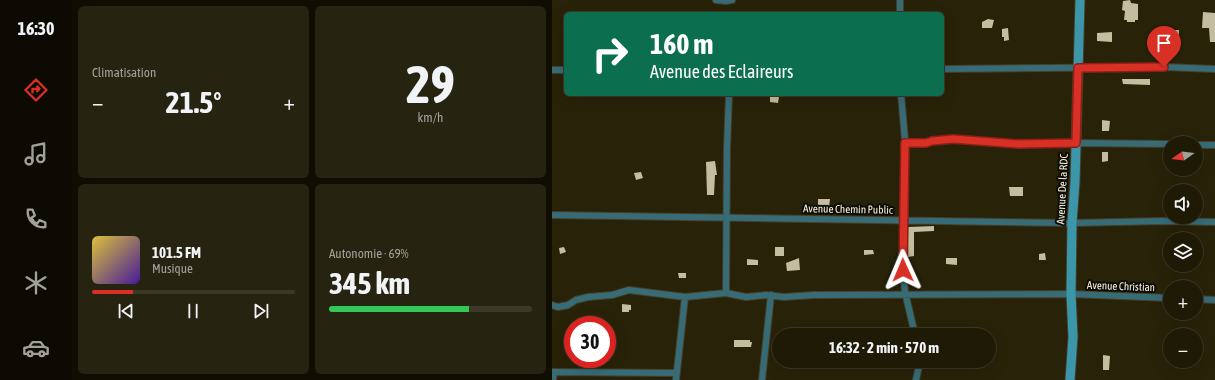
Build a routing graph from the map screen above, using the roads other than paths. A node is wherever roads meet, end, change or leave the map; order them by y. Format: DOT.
graph roads {
  1 [pos="716,0"];
  2 [pos="732,0"];
  3 [pos="900,0"];
  4 [pos="1080,0"];
  5 [pos="900,12"];
  6 [pos="1078,68"];
  7 [pos="944,69"];
  8 [pos="1215,69"];
  9 [pos="552,70"];
  10 [pos="564,70"];
  11 [pos="729,96"];
  12 [pos="902,96"];
  13 [pos="905,143"];
  14 [pos="1076,143"];
  15 [pos="1163,144"];
  16 [pos="1203,145"];
  17 [pos="1215,145"];
  18 [pos="552,215"];
  19 [pos="728,218"];
  20 [pos="904,220"];
  21 [pos="1215,222"];
  22 [pos="1072,224"];
  23 [pos="726,294"];
  24 [pos="906,294"];
  25 [pos="1070,294"];
  26 [pos="771,295"];
  27 [pos="685,297"];
  28 [pos="1163,298"];
  29 [pos="1203,299"];
  30 [pos="1215,300"];
  31 [pos="552,305"];
  32 [pos="913,328"];
  33 [pos="919,368"];
  34 [pos="553,372"];
  35 [pos="676,377"];
  36 [pos="553,380"];
  37 [pos="762,380"];
  38 [pos="916,380"];
  39 [pos="1070,380"];
  1 -- 2 [label="street"];
  3 -- 5 [label="street"];
  4 -- 6 [label="street, Avenue De la RDC"];
  6 -- 7 [label="street"];
  6 -- 8 [label="street"];
  6 -- 14 [label="street, Avenue De la RDC"];
  9 -- 10 [label="street"];
  11 -- 19 [label="street"];
  12 -- 13 [label="street"];
  13 -- 14 [label="street"];
  13 -- 20 [label="street"];
  14 -- 15 [label="street"];
  14 -- 22 [label="street, Avenue De la RDC"];
  16 -- 17 [label="street"];
  18 -- 19 [label="street, Avenue Chemin Public"];
  19 -- 20 [label="street, Avenue Chemin Public"];
  19 -- 23 [label="street"];
  20 -- 22 [label="street, Avenue Chemin Public"];
  20 -- 24 [label="street"];
  21 -- 22 [label="street, Avenue Chemin Public"];
  22 -- 25 [label="street, Avenue De la RDC"];
  23 -- 26 [label="street, Avenue Christian"];
  23 -- 27 [label="street, Avenue Christian"];
  24 -- 25 [label="street, Avenue Christian"];
  24 -- 26 [label="street, Avenue Christian"];
  24 -- 32 [label="street"];
  25 -- 28 [label="street, Avenue Christian"];
  25 -- 39 [label="street, Avenue De la RDC"];
  26 -- 37 [label="street"];
  27 -- 31 [label="street, Avenue Christian"];
  27 -- 35 [label="street"];
  29 -- 30 [label="street"];
  33 -- 38 [label="street"];
  34 -- 35 [label="street"];
  34 -- 36 [label="street"];
}
